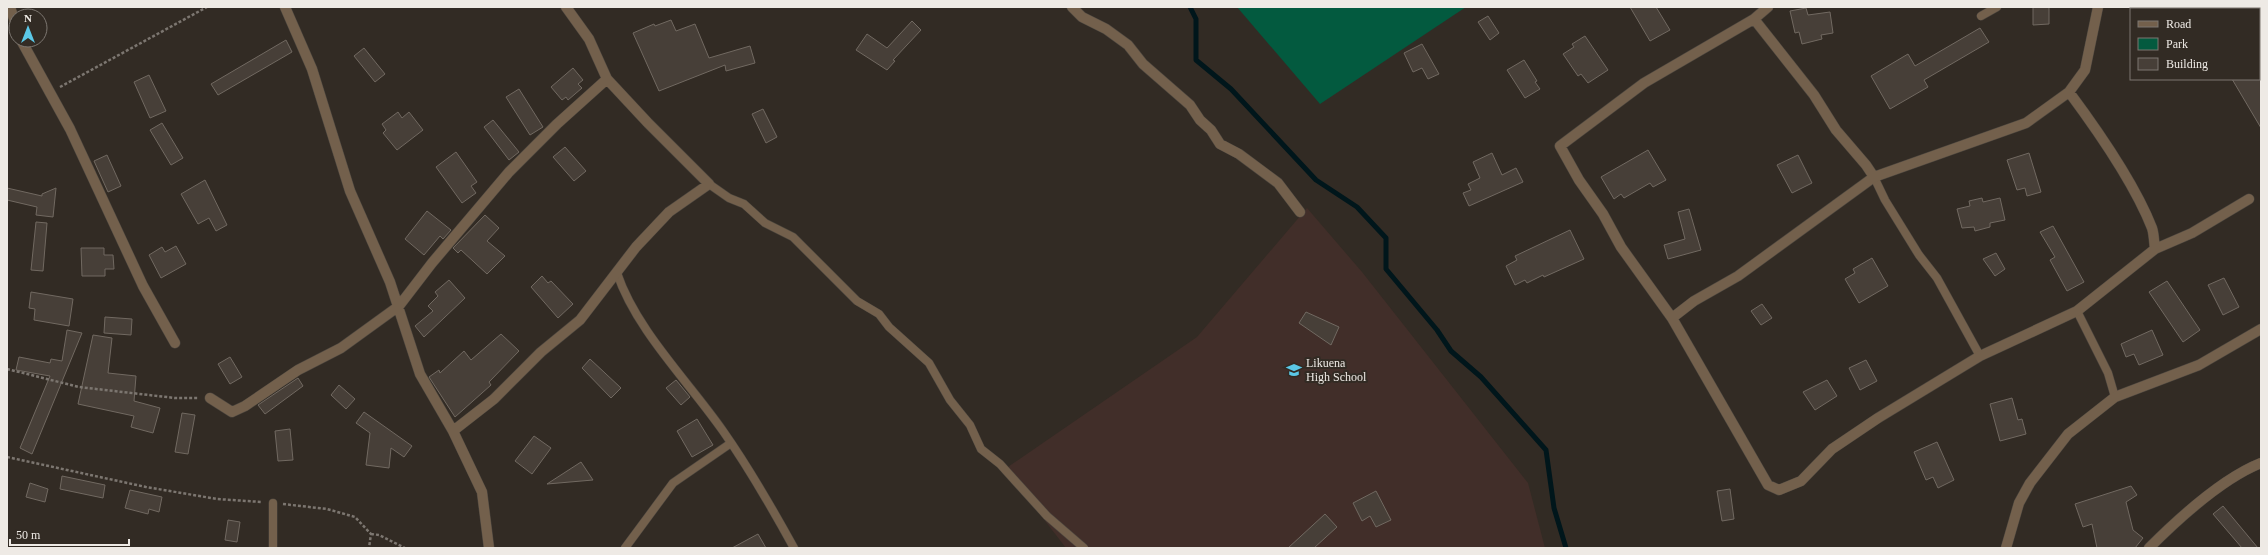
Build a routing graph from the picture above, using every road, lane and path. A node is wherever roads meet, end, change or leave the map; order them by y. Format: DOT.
graph roads {
  1 [pos="207,7"];
  2 [pos="284,7"];
  3 [pos="566,7"];
  4 [pos="1072,7"];
  5 [pos="1768,7"];
  6 [pos="1997,7"];
  7 [pos="2098,7"];
  8 [pos="2256,7"];
  9 [pos="2261,8"];
  10 [pos="1981,16"];
  11 [pos="1754,18"];
  12 [pos="26,48"];
  13 [pos="607,79"];
  14 [pos="51,92"];
  15 [pos="2069,92"];
  16 [pos="1874,177"];
  17 [pos="709,184"];
  18 [pos="2249,199"];
  19 [pos="1300,212"];
  20 [pos="2156,249"];
  21 [pos="617,273"];
  22 [pos="399,306"];
  23 [pos="2076,311"];
  24 [pos="1672,318"];
  25 [pos="2261,329"];
  26 [pos="175,343"];
  27 [pos="1980,356"];
  28 [pos="7,369"];
  29 [pos="2115,397"];
  30 [pos="210,398"];
  31 [pos="452,431"];
  32 [pos="730,443"];
  33 [pos="7,457"];
  34 [pos="2261,463"];
  35 [pos="273,503"];
  36 [pos="371,534"];
  37 [pos="273,548"];
  38 [pos="369,548"];
  39 [pos="405,548"];
  40 [pos="489,548"];
  41 [pos="625,548"];
  42 [pos="794,548"];
  43 [pos="1084,548"];
  44 [pos="2006,548"];
  45 [pos="2149,548"];
  1 -- 14 [label="path"];
  2 -- 22 [label="street"];
  3 -- 13 [label="street"];
  4 -- 19 [label="street"];
  5 -- 11 [label="street"];
  6 -- 10 [label="lane"];
  7 -- 15 [label="street"];
  8 -- 9 [label="path"];
  11 -- 16 [label="street"];
  11 -- 24 [label="street"];
  12 -- 14 [label="street"];
  13 -- 17 [label="street"];
  13 -- 22 [label="street"];
  14 -- 26 [label="street"];
  15 -- 16 [label="street"];
  15 -- 20 [label="street"];
  16 -- 24 [label="street"];
  16 -- 27 [label="lane"];
  17 -- 21 [label="street"];
  17 -- 43 [label="lane"];
  18 -- 20 [label="street"];
  20 -- 23 [label="street"];
  21 -- 31 [label="street"];
  21 -- 32 [label="lane"];
  22 -- 30 [label="street"];
  22 -- 31 [label="street"];
  23 -- 27 [label="street"];
  23 -- 29 [label="lane"];
  24 -- 27 [label="street"];
  25 -- 29 [label="street"];
  28 -- 30 [label="path"];
  29 -- 44 [label="street"];
  31 -- 40 [label="street"];
  32 -- 41 [label="lane"];
  32 -- 42 [label="lane"];
  33 -- 35 [label="path"];
  34 -- 45 [label="street"];
  35 -- 36 [label="path"];
  35 -- 37 [label="lane"];
  36 -- 38 [label="path"];
  36 -- 39 [label="path"];
}
